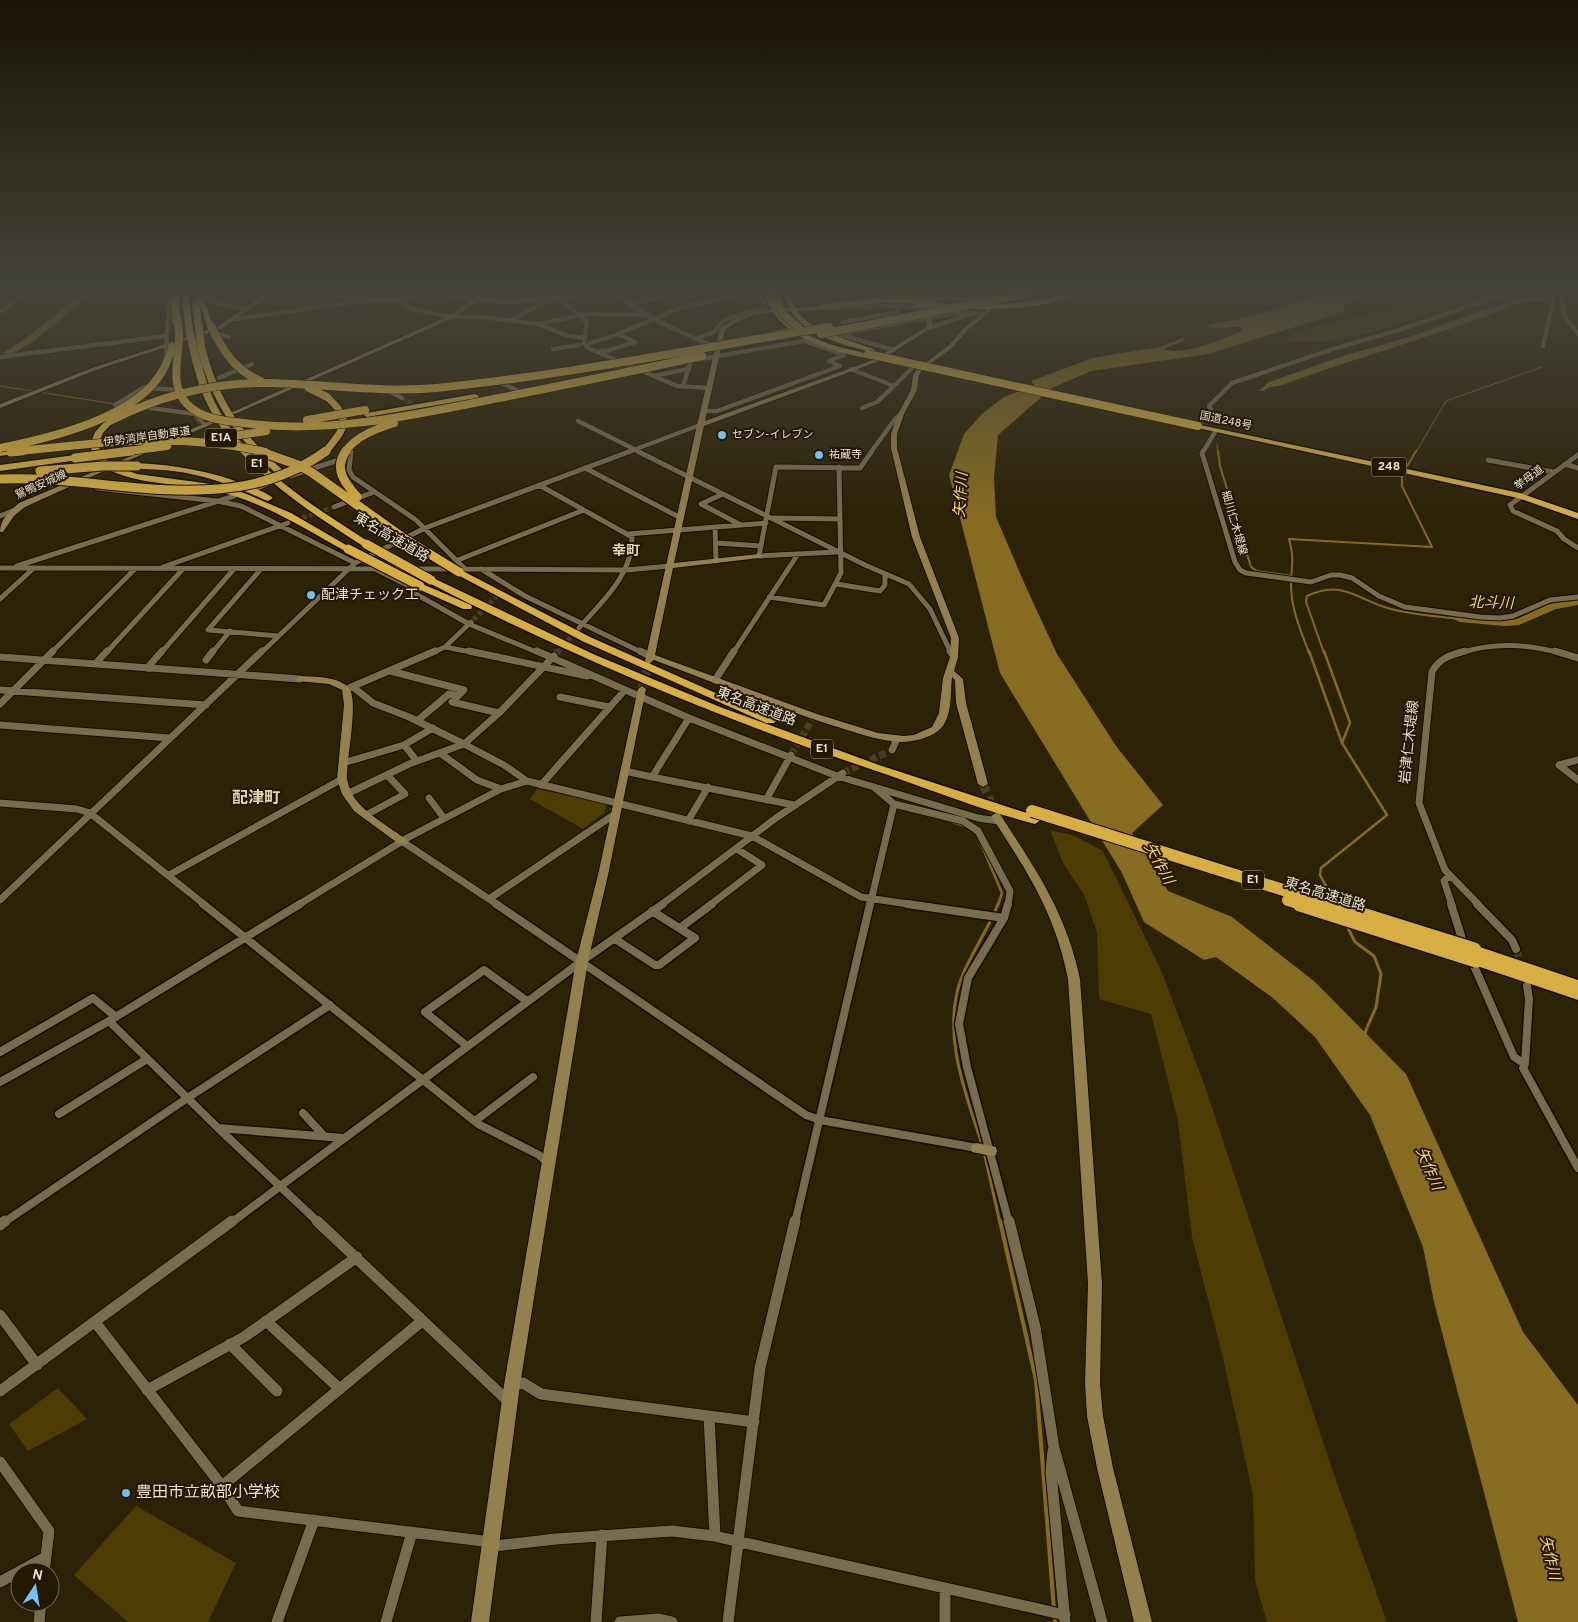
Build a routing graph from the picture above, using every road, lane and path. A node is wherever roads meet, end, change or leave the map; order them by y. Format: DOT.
graph roads {
  1 [pos="98,368"];
  2 [pos="161,368"];
  3 [pos="165,368"];
  4 [pos="176,368"];
  5 [pos="200,368"];
  6 [pos="236,368"];
  7 [pos="243,368"];
  8 [pos="246,368"];
  9 [pos="336,368"];
  10 [pos="566,368"];
  11 [pos="580,368"];
  12 [pos="615,368"];
  13 [pos="628,368"];
  14 [pos="633,368"];
  15 [pos="646,368"];
  16 [pos="658,368"];
  17 [pos="686,368"];
  18 [pos="689,368"];
  19 [pos="714,368"];
  20 [pos="835,368"];
  21 [pos="857,368"];
  22 [pos="913,368"];
  23 [pos="922,368"];
  24 [pos="923,368"];
  25 [pos="940,368"];
  26 [pos="1279,368"];
  27 [pos="572,369"];
  28 [pos="851,370"];
  29 [pos="641,371"];
  30 [pos="654,376"];
  31 [pos="219,378"];
  32 [pos="684,386"];
  33 [pos="894,386"];
  34 [pos="144,388"];
  35 [pos="382,388"];
  36 [pos="709,388"];
  37 [pos="188,390"];
  38 [pos="535,391"];
  39 [pos="473,394"];
  40 [pos="526,394"];
  41 [pos="402,398"];
  42 [pos="0,406"];
  43 [pos="862,408"];
  44 [pos="421,409"];
  45 [pos="703,411"];
  46 [pos="233,413"];
  47 [pos="429,413"];
  48 [pos="902,414"];
  49 [pos="578,421"];
  50 [pos="1218,421"];
  51 [pos="208,423"];
  52 [pos="700,425"];
  53 [pos="1198,425"];
  54 [pos="1215,432"];
  55 [pos="0,448"];
  56 [pos="635,449"];
  57 [pos="0,453"];
  58 [pos="1578,455"];
  59 [pos="75,456"];
  60 [pos="350,457"];
  61 [pos="1488,460"];
  62 [pos="123,461"];
  63 [pos="0,463"];
  64 [pos="1565,464"];
  65 [pos="839,467"];
  66 [pos="0,468"];
  67 [pos="585,468"];
  68 [pos="1578,468"];
  69 [pos="100,471"];
  70 [pos="1553,472"];
  71 [pos="0,475"];
  72 [pos="290,476"];
  73 [pos="688,476"];
  74 [pos="0,480"];
  75 [pos="267,484"];
  76 [pos="70,485"];
  77 [pos="539,485"];
  78 [pos="257,488"];
  79 [pos="374,492"];
  80 [pos="723,494"];
  81 [pos="1522,495"];
  82 [pos="234,496"];
  83 [pos="217,501"];
  84 [pos="334,507"];
  85 [pos="15,510"];
  86 [pos="584,510"];
  87 [pos="1578,514"];
  88 [pos="0,516"];
  89 [pos="679,517"];
  90 [pos="769,517"];
  91 [pos="840,519"];
  92 [pos="288,523"];
  93 [pos="766,523"];
  94 [pos="282,525"];
  95 [pos="741,525"];
  96 [pos="715,527"];
  97 [pos="424,528"];
  98 [pos="0,530"];
  99 [pos="677,530"];
  100 [pos="628,534"];
  101 [pos="716,543"];
  102 [pos="761,546"];
  103 [pos="343,547"];
  104 [pos="1578,548"];
  105 [pos="421,549"];
  106 [pos="840,552"];
  107 [pos="798,554"];
  108 [pos="759,556"];
  109 [pos="458,560"];
  110 [pos="716,561"];
  111 [pos="355,563"];
  112 [pos="669,566"];
  113 [pos="0,568"];
  114 [pos="10,568"];
  115 [pos="34,568"];
  116 [pos="135,569"];
  117 [pos="160,569"];
  118 [pos="183,569"];
  119 [pos="234,569"];
  120 [pos="261,569"];
  121 [pos="349,569"];
  122 [pos="375,569"];
  123 [pos="481,569"];
  124 [pos="462,570"];
  125 [pos="627,570"];
  126 [pos="885,575"];
  127 [pos="436,578"];
  128 [pos="836,584"];
  129 [pos="769,597"];
  130 [pos="1578,597"];
  131 [pos="0,599"];
  132 [pos="471,622"];
  133 [pos="580,626"];
  134 [pos="230,631"];
  135 [pos="279,636"];
  136 [pos="445,647"];
  137 [pos="0,657"];
  138 [pos="553,657"];
  139 [pos="954,657"];
  140 [pos="1578,658"];
  141 [pos="650,659"];
  142 [pos="43,660"];
  143 [pos="206,660"];
  144 [pos="95,664"];
  145 [pos="612,667"];
  146 [pos="147,668"];
  147 [pos="543,668"];
  148 [pos="390,671"];
  149 [pos="949,671"];
  150 [pos="238,675"];
  151 [pos="592,677"];
  152 [pos="300,679"];
  153 [pos="715,680"];
  154 [pos="350,688"];
  155 [pos="0,690"];
  156 [pos="13,691"];
  157 [pos="624,691"];
  158 [pos="642,694"];
  159 [pos="458,696"];
  160 [pos="560,697"];
  161 [pos="0,704"];
  162 [pos="206,705"];
  163 [pos="609,708"];
  164 [pos="499,713"];
  165 [pos="689,718"];
  166 [pos="417,720"];
  167 [pos="770,721"];
  168 [pos="0,725"];
  169 [pos="434,728"];
  170 [pos="170,738"];
  171 [pos="897,738"];
  172 [pos="464,744"];
  173 [pos="404,746"];
  174 [pos="892,750"];
  175 [pos="440,752"];
  176 [pos="790,756"];
  177 [pos="1578,760"];
  178 [pos="417,761"];
  179 [pos="343,763"];
  180 [pos="625,771"];
  181 [pos="387,775"];
  182 [pos="840,775"];
  183 [pos="652,777"];
  184 [pos="342,779"];
  185 [pos="526,780"];
  186 [pos="1578,780"];
  187 [pos="983,784"];
  188 [pos="541,785"];
  189 [pos="708,787"];
  190 [pos="875,788"];
  191 [pos="502,789"];
  192 [pos="347,794"];
  193 [pos="429,798"];
  194 [pos="766,800"];
  195 [pos="0,803"];
  196 [pos="894,804"];
  197 [pos="794,805"];
  198 [pos="616,808"];
  199 [pos="90,813"];
  200 [pos="366,815"];
  201 [pos="1034,815"];
  202 [pos="444,818"];
  203 [pos="997,818"];
  204 [pos="688,821"];
  205 [pos="752,836"];
  206 [pos="403,842"];
  207 [pos="737,849"];
  208 [pos="169,875"];
  209 [pos="1449,876"];
  210 [pos="489,899"];
  211 [pos="0,900"];
  212 [pos="873,900"];
  213 [pos="652,911"];
  214 [pos="1004,918"];
  215 [pos="680,928"];
  216 [pos="246,938"];
  217 [pos="615,939"];
  218 [pos="1516,949"];
  219 [pos="1475,955"];
  220 [pos="582,961"];
  221 [pos="1578,985"];
  222 [pos="1527,986"];
  223 [pos="1578,995"];
  224 [pos="528,1001"];
  225 [pos="330,1005"];
  226 [pos="112,1019"];
  227 [pos="466,1046"];
  228 [pos="0,1052"];
  229 [pos="147,1059"];
  230 [pos="1525,1064"];
  231 [pos="533,1077"];
  232 [pos="422,1078"];
  233 [pos="0,1082"];
  234 [pos="186,1099"];
  235 [pos="303,1113"];
  236 [pos="59,1114"];
  237 [pos="820,1120"];
  238 [pos="475,1121"];
  239 [pos="218,1128"];
  240 [pos="324,1136"];
  241 [pos="343,1138"];
  242 [pos="977,1148"];
  243 [pos="991,1151"];
  244 [pos="549,1164"];
  245 [pos="1578,1168"];
  246 [pos="281,1186"];
  247 [pos="0,1226"];
  248 [pos="356,1257"];
  249 [pos="0,1315"];
  250 [pos="266,1321"];
  251 [pos="422,1321"];
  252 [pos="95,1322"];
  253 [pos="230,1344"];
  254 [pos="37,1365"];
  255 [pos="512,1385"];
  256 [pos="340,1389"];
  257 [pos="147,1390"];
  258 [pos="0,1391"];
  259 [pos="277,1391"];
  260 [pos="510,1402"];
  261 [pos="709,1416"];
  262 [pos="754,1422"];
  263 [pos="1054,1448"];
  264 [pos="2,1469"];
  265 [pos="222,1486"];
  266 [pos="314,1520"];
  267 [pos="412,1532"];
  268 [pos="602,1535"];
  269 [pos="715,1536"];
  270 [pos="739,1541"];
  271 [pos="490,1544"];
  272 [pos="46,1557"];
  273 [pos="45,1562"];
  274 [pos="1,1579"];
  275 [pos="945,1589"];
  276 [pos="1065,1619"];
  277 [pos="277,1622"];
  278 [pos="386,1622"];
  279 [pos="480,1622"];
  280 [pos="596,1622"];
  281 [pos="620,1622"];
  282 [pos="672,1622"];
  283 [pos="728,1622"];
  284 [pos="945,1622"];
  285 [pos="1102,1622"];
  286 [pos="1142,1622"];
  1 -- 42 [label="street"];
  2 -- 34 [label="street"];
  3 -- 55 [label="highway, bridge"];
  4 -- 38 [label="highway, bridge"];
  5 -- 127 [label="highway, 東名高速道路 / E1, bridge"];
  6 -- 27 [label="highway, bridge"];
  7 -- 31 [label="street"];
  8 -- 74 [label="highway, bridge"];
  9 -- 46 [label="street"];
  10 -- 40 [label="street"];
  11 -- 27 [label="highway, bridge"];
  12 -- 39 [label="highway, 伊勢湾岸自動車道 / E1A, bridge"];
  13 -- 39 [label="highway, 伊勢湾岸自動車道 / E1A, bridge"];
  14 -- 29 [label="street"];
  15 -- 38 [label="highway, bridge"];
  16 -- 29 [label="street"];
  17 -- 30 [label="street"];
  18 -- 32 [label="street"];
  19 -- 36 [label="street"];
  20 -- 45 [label="street"];
  21 -- 28 [label="street"];
  22 -- 33 [label="street"];
  23 -- 48 [label="street"];
  24 -- 53 [label="highway, 国道248号 / 248, bridge"];
  25 -- 53 [label="highway, 国道248号 / 248, bridge"];
  26 -- 50 [label="street"];
  27 -- 103 [label="highway, bridge"];
  28 -- 33 [label="street"];
  28 -- 52 [label="street"];
  29 -- 30 [label="street"];
  29 -- 40 [label="street"];
  30 -- 32 [label="street"];
  32 -- 36 [label="street"];
  33 -- 43 [label="street"];
  34 -- 37 [label="street"];
  34 -- 51 [label="street"];
  35 -- 41 [label="street"];
  36 -- 45 [label="street"];
  38 -- 105 [label="highway, bridge"];
  39 -- 59 [label="highway, 伊勢湾岸自動車道 / E1A, bridge"];
  40 -- 47 [label="street"];
  44 -- 47 [label="street"];
  45 -- 52 [label="street"];
  47 -- 60 [label="street"];
  48 -- 65 [label="street"];
  48 -- 139 [label="street"];
  49 -- 56 [label="street"];
  51 -- 62 [label="street"];
  52 -- 56 [label="street"];
  52 -- 73 [label="street"];
  53 -- 81 [label="highway, 国道248号 / 248"];
  54 -- 130 [label="street, 細川仁木堤線"];
  56 -- 67 [label="street"];
  56 -- 73 [label="street"];
  57 -- 105 [label="highway, bridge"];
  58 -- 64 [label="street, 挙母道"];
  59 -- 63 [label="highway, 伊勢湾岸自動車道 / E1A"];
  59 -- 66 [label="highway, 伊勢湾岸自動車道 / E1A"];
  60 -- 72 [label="street"];
  60 -- 79 [label="street"];
  61 -- 70 [label="street"];
  64 -- 68 [label="street"];
  64 -- 70 [label="street, 挙母道"];
  65 -- 90 [label="street"];
  65 -- 91 [label="street"];
  67 -- 77 [label="street"];
  67 -- 89 [label="street"];
  69 -- 76 [label="street, 鴛鴨安城線"];
  70 -- 81 [label="street, 挙母道"];
  71 -- 103 [label="highway, bridge"];
  73 -- 80 [label="street"];
  73 -- 89 [label="street"];
  74 -- 76 [label="street"];
  75 -- 78 [label="street"];
  76 -- 83 [label="street"];
  76 -- 85 [label="street, 鴛鴨安城線"];
  77 -- 86 [label="street"];
  77 -- 97 [label="street"];
  79 -- 84 [label="street"];
  79 -- 97 [label="street"];
  80 -- 90 [label="street"];
  80 -- 95 [label="street"];
  81 -- 87 [label="highway, 国道248号 / 248"];
  81 -- 104 [label="street, 挙母道"];
  82 -- 83 [label="street"];
  83 -- 94 [label="street"];
  83 -- 114 [label="street"];
  85 -- 88 [label="street"];
  85 -- 98 [label="street, 鴛鴨安城線"];
  86 -- 100 [label="street"];
  86 -- 109 [label="street"];
  89 -- 99 [label="street"];
  90 -- 91 [label="street"];
  90 -- 93 [label="street"];
  90 -- 106 [label="street"];
  91 -- 106 [label="street"];
  92 -- 94 [label="street"];
  93 -- 95 [label="street"];
  93 -- 102 [label="street"];
  94 -- 111 [label="street"];
  94 -- 117 [label="street"];
  95 -- 96 [label="street"];
  96 -- 99 [label="street"];
  96 -- 101 [label="street"];
  97 -- 109 [label="street"];
  97 -- 111 [label="street"];
  99 -- 100 [label="street"];
  99 -- 112 [label="street"];
  100 -- 125 [label="street"];
  101 -- 102 [label="street"];
  101 -- 110 [label="street"];
  102 -- 108 [label="street"];
  103 -- 145 [label="highway, bridge"];
  105 -- 124 [label="highway, bridge"];
  106 -- 107 [label="street"];
  106 -- 128 [label="street"];
  106 -- 139 [label="street"];
  107 -- 108 [label="street"];
  107 -- 129 [label="street"];
  108 -- 110 [label="street"];
  109 -- 124 [label="street"];
  110 -- 112 [label="street"];
  111 -- 121 [label="street"];
  112 -- 125 [label="street"];
  112 -- 141 [label="street"];
  113 -- 114 [label="street"];
  114 -- 115 [label="street"];
  115 -- 116 [label="street"];
  115 -- 131 [label="street"];
  116 -- 117 [label="street"];
  116 -- 142 [label="street"];
  117 -- 118 [label="street"];
  118 -- 119 [label="street"];
  118 -- 144 [label="street"];
  119 -- 120 [label="street"];
  119 -- 146 [label="street"];
  120 -- 121 [label="street"];
  120 -- 134 [label="street"];
  121 -- 122 [label="street"];
  121 -- 135 [label="street"];
  122 -- 124 [label="street"];
  122 -- 132 [label="street"];
  123 -- 124 [label="street"];
  123 -- 125 [label="street"];
  123 -- 133 [label="street"];
  124 -- 167 [label="highway"];
  125 -- 133 [label="street"];
  126 -- 128 [label="street"];
  127 -- 145 [label="highway, 東名高速道路 / E1"];
  127 -- 167 [label="highway, 東名高速道路 / E1"];
  128 -- 129 [label="street"];
  129 -- 153 [label="street"];
  132 -- 136 [label="street"];
  132 -- 138 [label="street"];
  133 -- 141 [label="street"];
  134 -- 135 [label="street"];
  134 -- 143 [label="street"];
  135 -- 150 [label="street"];
  136 -- 147 [label="street"];
  136 -- 148 [label="street"];
  137 -- 142 [label="street"];
  138 -- 147 [label="street"];
  138 -- 151 [label="street"];
  139 -- 149 [label="street"];
  140 -- 209 [label="street, 岩津仁木堤線"];
  141 -- 153 [label="street"];
  142 -- 144 [label="street"];
  142 -- 156 [label="street"];
  144 -- 146 [label="street"];
  145 -- 201 [label="highway, 東名高速道路 / E1"];
  146 -- 150 [label="street"];
  147 -- 151 [label="street"];
  147 -- 164 [label="street"];
  148 -- 154 [label="street"];
  148 -- 159 [label="street"];
  149 -- 171 [label="street"];
  149 -- 187 [label="street"];
  150 -- 152 [label="street"];
  150 -- 162 [label="street"];
  151 -- 157 [label="street"];
  152 -- 154 [label="street"];
  153 -- 171 [label="street"];
  154 -- 166 [label="street"];
  154 -- 179 [label="street"];
  155 -- 156 [label="street"];
  156 -- 161 [label="street"];
  156 -- 162 [label="street"];
  157 -- 158 [label="street"];
  157 -- 163 [label="street"];
  158 -- 165 [label="street"];
  158 -- 180 [label="street"];
  159 -- 164 [label="street"];
  159 -- 166 [label="street"];
  160 -- 163 [label="street"];
  162 -- 170 [label="street"];
  163 -- 188 [label="street"];
  164 -- 172 [label="street"];
  165 -- 176 [label="street"];
  165 -- 183 [label="street"];
  166 -- 169 [label="street"];
  167 -- 201 [label="highway, 東名高速道路 / E1"];
  168 -- 170 [label="street"];
  169 -- 172 [label="street"];
  169 -- 173 [label="street"];
  170 -- 199 [label="street"];
  171 -- 174 [label="street"];
  172 -- 175 [label="street"];
  172 -- 185 [label="street"];
  173 -- 178 [label="street"];
  173 -- 179 [label="street"];
  175 -- 178 [label="street"];
  175 -- 191 [label="street"];
  176 -- 182 [label="street"];
  176 -- 194 [label="street"];
  177 -- 186 [label="street"];
  178 -- 181 [label="street"];
  179 -- 184 [label="street"];
  180 -- 183 [label="street"];
  180 -- 198 [label="street"];
  181 -- 192 [label="street"];
  181 -- 200 [label="street"];
  182 -- 190 [label="street"];
  182 -- 197 [label="street"];
  183 -- 189 [label="street"];
  184 -- 192 [label="street"];
  184 -- 208 [label="street"];
  185 -- 188 [label="street"];
  185 -- 191 [label="street"];
  188 -- 198 [label="street"];
  189 -- 194 [label="street"];
  189 -- 204 [label="street"];
  190 -- 196 [label="street"];
  190 -- 203 [label="street"];
  191 -- 202 [label="street"];
  192 -- 200 [label="street"];
  193 -- 202 [label="street"];
  194 -- 197 [label="street"];
  195 -- 199 [label="street"];
  196 -- 212 [label="street"];
  196 -- 214 [label="street"];
  197 -- 205 [label="street"];
  198 -- 204 [label="street"];
  198 -- 210 [label="street"];
  198 -- 220 [label="street"];
  199 -- 208 [label="street"];
  199 -- 211 [label="street"];
  200 -- 206 [label="street"];
  201 -- 219 [label="highway, 東名高速道路 / E1, bridge"];
  202 -- 206 [label="street"];
  203 -- 286 [label="street"];
  204 -- 205 [label="street"];
  205 -- 207 [label="street"];
  205 -- 212 [label="street"];
  206 -- 210 [label="street"];
  206 -- 216 [label="street"];
  207 -- 213 [label="street"];
  207 -- 215 [label="street"];
  208 -- 216 [label="street"];
  209 -- 218 [label="street, 岩津仁木堤線"];
  209 -- 230 [label="street"];
  210 -- 220 [label="street"];
  212 -- 214 [label="street"];
  212 -- 237 [label="street"];
  213 -- 215 [label="street"];
  213 -- 217 [label="street"];
  214 -- 243 [label="street"];
  215 -- 217 [label="street"];
  216 -- 225 [label="street"];
  216 -- 226 [label="street"];
  217 -- 220 [label="street"];
  219 -- 221 [label="highway, 東名高速道路 / E1"];
  219 -- 223 [label="highway, 東名高速道路 / E1"];
  220 -- 224 [label="street"];
  220 -- 237 [label="street"];
  220 -- 244 [label="street"];
  222 -- 230 [label="street"];
  224 -- 227 [label="street"];
  224 -- 227 [label="street"];
  225 -- 232 [label="street"];
  225 -- 234 [label="street"];
  226 -- 228 [label="street"];
  226 -- 229 [label="street"];
  226 -- 233 [label="street"];
  227 -- 232 [label="street"];
  229 -- 234 [label="street"];
  229 -- 236 [label="street"];
  230 -- 245 [label="street"];
  231 -- 238 [label="street"];
  232 -- 238 [label="street"];
  232 -- 241 [label="street"];
  234 -- 239 [label="street"];
  234 -- 247 [label="street"];
  235 -- 240 [label="street"];
  237 -- 242 [label="street"];
  237 -- 262 [label="street"];
  238 -- 244 [label="street"];
  239 -- 240 [label="street"];
  239 -- 246 [label="street"];
  240 -- 241 [label="street"];
  241 -- 246 [label="street"];
  242 -- 243 [label="street"];
  243 -- 263 [label="street"];
  244 -- 255 [label="street"];
  246 -- 248 [label="street"];
  246 -- 252 [label="street"];
  248 -- 250 [label="street"];
  248 -- 251 [label="street"];
  249 -- 254 [label="street"];
  250 -- 253 [label="street"];
  250 -- 256 [label="street"];
  251 -- 256 [label="street"];
  251 -- 260 [label="street"];
  252 -- 254 [label="street"];
  252 -- 257 [label="street"];
  253 -- 257 [label="street"];
  253 -- 259 [label="street"];
  254 -- 258 [label="street"];
  255 -- 260 [label="street"];
  255 -- 261 [label="street"];
  256 -- 265 [label="street"];
  257 -- 265 [label="street"];
  260 -- 271 [label="street"];
  261 -- 262 [label="street"];
  261 -- 269 [label="street"];
  262 -- 270 [label="street"];
  263 -- 276 [label="street"];
  263 -- 285 [label="street"];
  264 -- 272 [label="street"];
  265 -- 266 [label="street"];
  266 -- 267 [label="street"];
  266 -- 277 [label="street"];
  267 -- 271 [label="street"];
  267 -- 278 [label="street"];
  268 -- 269 [label="street"];
  268 -- 271 [label="street"];
  268 -- 280 [label="street"];
  269 -- 270 [label="street"];
  270 -- 275 [label="street"];
  270 -- 283 [label="street"];
  271 -- 279 [label="street"];
  272 -- 273 [label="street"];
  272 -- 274 [label="street"];
  275 -- 276 [label="street"];
  275 -- 284 [label="street"];
  281 -- 282 [label="street"];
}
